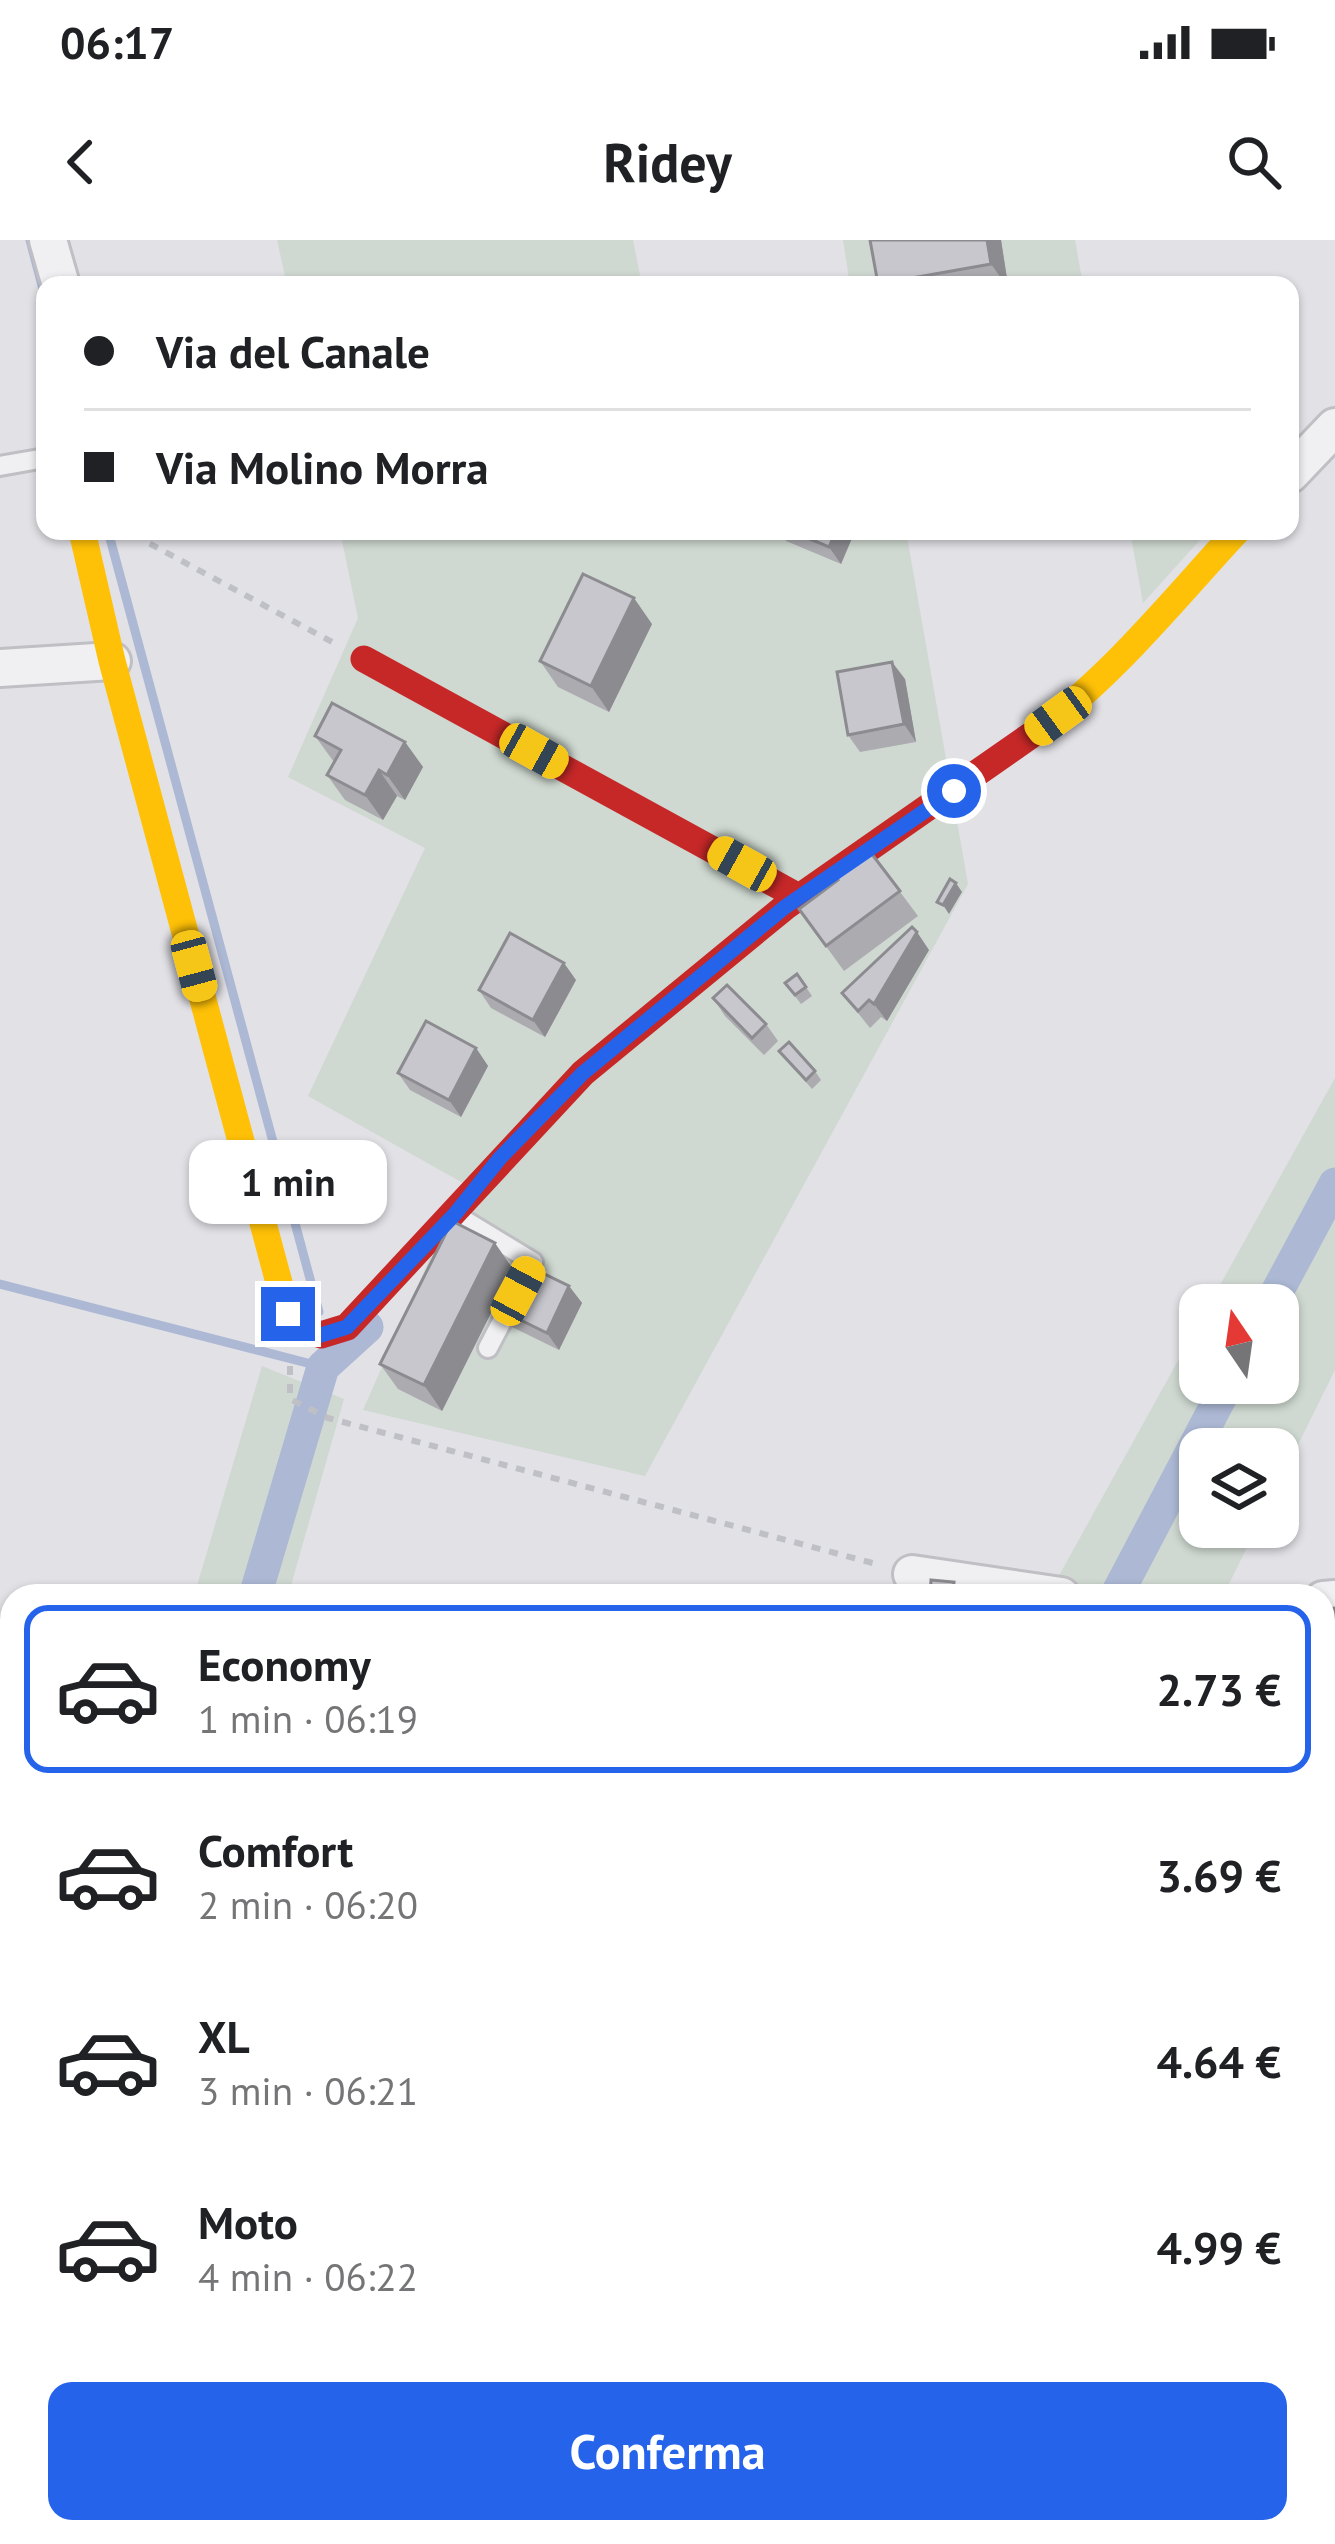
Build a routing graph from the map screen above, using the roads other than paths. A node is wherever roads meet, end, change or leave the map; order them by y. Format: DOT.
graph roads {
  1 [pos="48,240"];
  2 [pos="58,276"];
  3 [pos="1335,427"];
  4 [pos="36,460"];
  5 [pos="1299,464"];
  6 [pos="0,466"];
  7 [pos="84,540"];
  8 [pos="1229,540"];
  9 [pos="364,659"];
  10 [pos="112,662"];
  11 [pos="2,665"];
  12 [pos="799,897"];
  13 [pos="455,1214"];
  14 [pos="488,1348"];
  15 [pos="912,1574"];
  16 [pos="980,1584"];
  1 -- 2 [label="street"];
  3 -- 5 [label="street"];
  4 -- 6 [label="lane"];
  7 -- 10 [label="street"];
  8 -- 12 [label="street"];
  9 -- 12 [label="street"];
  10 -- 11 [label="street"];
  10 -- 13 [label="street"];
  12 -- 13 [label="street"];
  13 -- 14 [label="lane"];
  15 -- 16 [label="street"];
}
